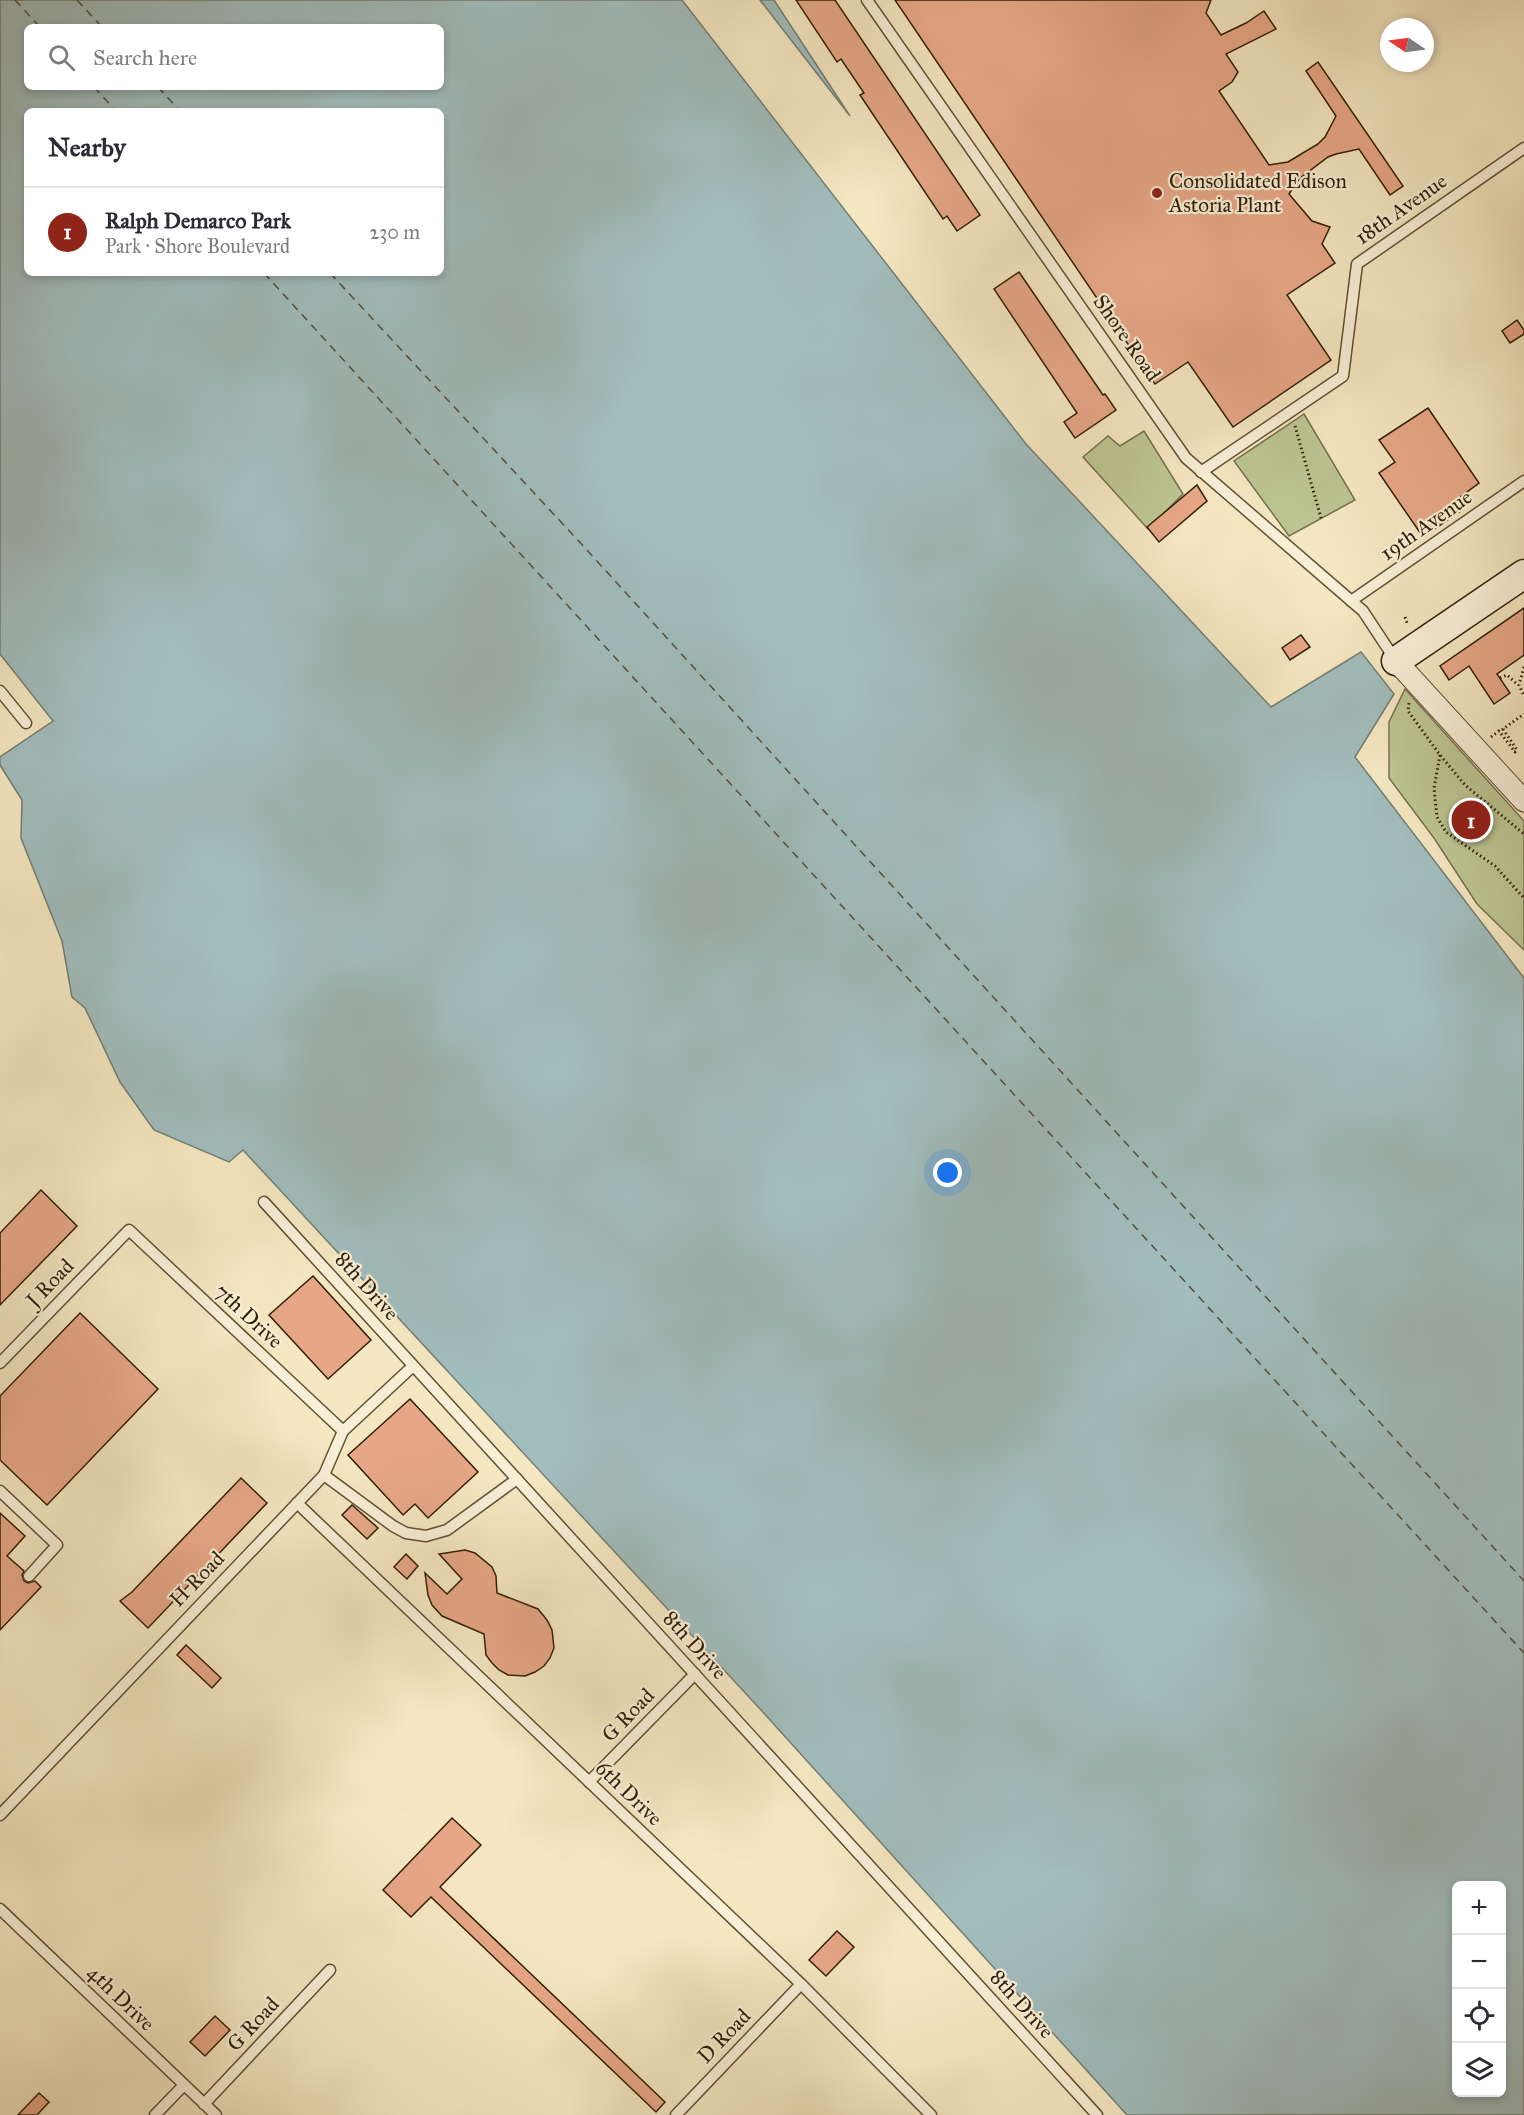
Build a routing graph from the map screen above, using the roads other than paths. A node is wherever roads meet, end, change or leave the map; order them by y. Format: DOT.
graph roads {
  1 [pos="867,0"];
  2 [pos="1524,148"];
  3 [pos="1201,472"];
  4 [pos="1524,481"];
  5 [pos="1524,574"];
  6 [pos="1351,601"];
  7 [pos="1396,661"];
  8 [pos="0,691"];
  9 [pos="26,723"];
  10 [pos="1524,801"];
  11 [pos="264,1202"];
  12 [pos="129,1230"];
  13 [pos="0,1363"];
  14 [pos="413,1366"];
  15 [pos="343,1431"];
  16 [pos="324,1474"];
  17 [pos="517,1479"];
  18 [pos="0,1491"];
  19 [pos="297,1503"];
  20 [pos="29,1576"];
  21 [pos="695,1674"];
  22 [pos="589,1782"];
  23 [pos="0,1815"];
  24 [pos="0,1909"];
  25 [pos="330,1970"];
  26 [pos="801,1984"];
  27 [pos="184,2085"];
  28 [pos="204,2104"];
  29 [pos="155,2115"];
  30 [pos="216,2115"];
  31 [pos="676,2115"];
  32 [pos="932,2115"];
  33 [pos="1097,2115"];
  1 -- 3 [label="lane, Shore Road"];
  2 -- 3 [label="lane, 18th Avenue"];
  3 -- 6 [label="lane, Shore Road"];
  4 -- 6 [label="lane, 19th Avenue"];
  5 -- 7 [label="street"];
  6 -- 7 [label="lane, Shore Road"];
  7 -- 10 [label="street"];
  8 -- 9 [label="lane"];
  11 -- 14 [label="lane, 8th Drive"];
  12 -- 13 [label="lane, J Road"];
  12 -- 15 [label="lane, 7th Drive"];
  14 -- 15 [label="lane, H Road"];
  14 -- 17 [label="lane, 8th Drive"];
  15 -- 16 [label="lane, H Road"];
  16 -- 17 [label="lane"];
  16 -- 19 [label="lane, H Road"];
  17 -- 21 [label="lane, 8th Drive"];
  18 -- 20 [label="lane"];
  19 -- 22 [label="lane, 6th Drive"];
  19 -- 23 [label="lane, H Road"];
  21 -- 22 [label="lane, G Road"];
  21 -- 33 [label="lane, 8th Drive"];
  22 -- 26 [label="lane, 6th Drive"];
  24 -- 27 [label="lane, 4th Drive"];
  25 -- 28 [label="lane, G Road"];
  26 -- 31 [label="lane, D Road"];
  26 -- 32 [label="lane, 6th Drive"];
  27 -- 28 [label="lane, 4th Drive"];
  27 -- 29 [label="lane"];
  28 -- 30 [label="lane, 4th Drive"];
}
